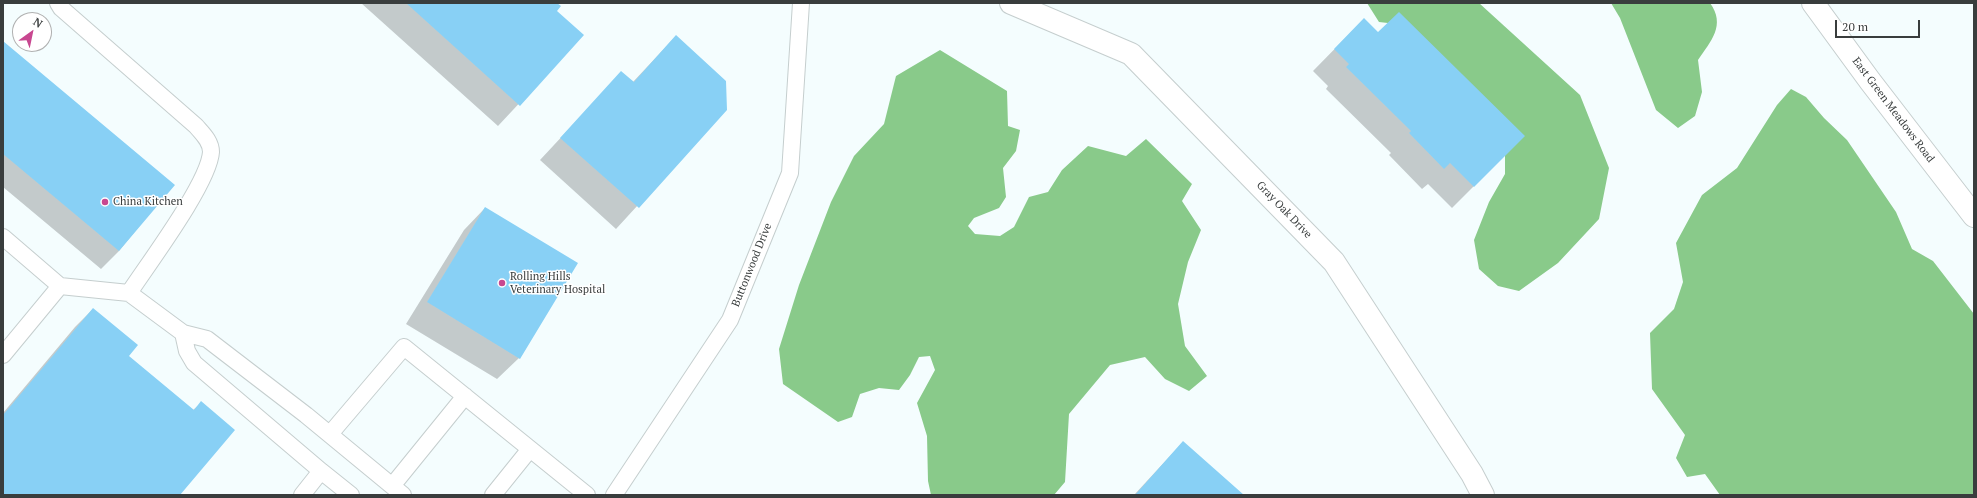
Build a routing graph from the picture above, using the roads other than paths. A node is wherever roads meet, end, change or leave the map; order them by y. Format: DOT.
graph roads {
  1 [pos="58,3"];
  2 [pos="801,3"];
  3 [pos="1011,3"];
  4 [pos="1812,3"];
  5 [pos="1974,216"];
  6 [pos="3,237"];
  7 [pos="60,286"];
  8 [pos="129,293"];
  9 [pos="183,333"];
  10 [pos="3,355"];
  11 [pos="465,396"];
  12 [pos="330,434"];
  13 [pos="530,449"];
  14 [pos="321,471"];
  15 [pos="398,490"];
  16 [pos="302,495"];
  17 [pos="351,495"];
  18 [pos="493,495"];
  19 [pos="587,495"];
  20 [pos="614,495"];
  21 [pos="1484,495"];
  1 -- 8 [label="lane"];
  2 -- 20 [label="lane, Buttonwood Drive"];
  3 -- 21 [label="street, Gray Oak Drive"];
  4 -- 5 [label="street, East Green Meadows Road"];
  6 -- 7 [label="lane"];
  7 -- 8 [label="lane"];
  7 -- 10 [label="lane"];
  8 -- 9 [label="lane"];
  9 -- 12 [label="lane"];
  9 -- 14 [label="lane"];
  11 -- 12 [label="lane"];
  11 -- 13 [label="lane"];
  11 -- 15 [label="lane"];
  12 -- 15 [label="lane"];
  13 -- 18 [label="lane"];
  13 -- 19 [label="lane"];
  14 -- 16 [label="lane"];
  14 -- 17 [label="lane"];
}
